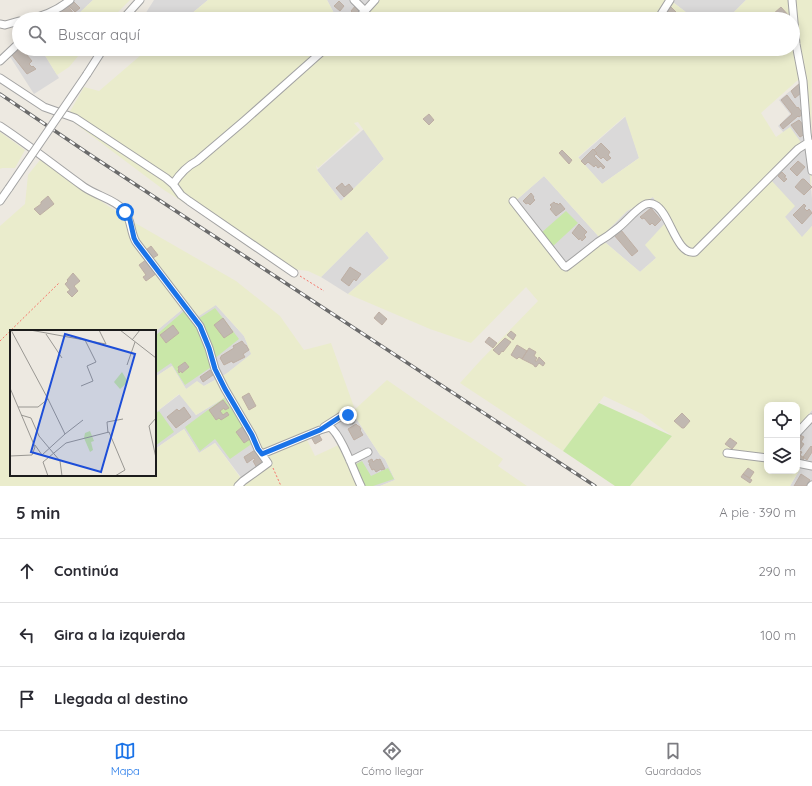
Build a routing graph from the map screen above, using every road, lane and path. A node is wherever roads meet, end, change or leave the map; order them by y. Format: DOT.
graph roads {
  1 [pos="140,0"];
  2 [pos="354,0"];
  3 [pos="375,0"];
  4 [pos="670,0"];
  5 [pos="792,0"];
  6 [pos="68,2"];
  7 [pos="365,11"];
  8 [pos="51,12"];
  9 [pos="129,12"];
  10 [pos="662,12"];
  11 [pos="793,12"];
  12 [pos="12,22"];
  13 [pos="2,24"];
  14 [pos="12,50"];
  15 [pos="99,56"];
  16 [pos="317,56"];
  17 [pos="798,56"];
  18 [pos="0,61"];
  19 [pos="0,78"];
  20 [pos="0,126"];
  21 [pos="809,142"];
  22 [pos="812,171"];
  23 [pos="173,184"];
  24 [pos="513,200"];
  25 [pos="0,201"];
  26 [pos="294,273"];
  27 [pos="59,283"];
  28 [pos="324,291"];
  29 [pos="11,330"];
  30 [pos="10,331"];
  31 [pos="0,341"];
  32 [pos="811,418"];
  33 [pos="351,420"];
  34 [pos="320,430"];
  35 [pos="800,430"];
  36 [pos="368,452"];
  37 [pos="727,453"];
  38 [pos="262,454"];
  39 [pos="764,458"];
  40 [pos="350,461"];
  41 [pos="268,463"];
  42 [pos="800,464"];
  43 [pos="812,466"];
  44 [pos="238,486"];
  45 [pos="281,486"];
  46 [pos="361,486"];
  1 -- 9 [label="street"];
  2 -- 7 [label="street"];
  3 -- 7 [label="street"];
  4 -- 10 [label="street"];
  5 -- 11 [label="street"];
  6 -- 8 [label="street"];
  12 -- 13 [label="street"];
  14 -- 18 [label="street"];
  15 -- 25 [label="street, bridge"];
  16 -- 23 [label="street"];
  17 -- 21 [label="street"];
  19 -- 23 [label="street"];
  20 -- 38 [label="street"];
  21 -- 22 [label="street"];
  21 -- 24 [label="street"];
  23 -- 26 [label="street"];
  26 -- 28 [label="path"];
  27 -- 29 [label="path"];
  30 -- 31 [label="path"];
  32 -- 35 [label="street"];
  33 -- 34 [label="street"];
  34 -- 38 [label="street"];
  34 -- 40 [label="street"];
  36 -- 40 [label="street"];
  37 -- 39 [label="street"];
  38 -- 41 [label="street"];
  40 -- 46 [label="street"];
  41 -- 44 [label="street"];
  41 -- 45 [label="path"];
  42 -- 43 [label="street"];
}
